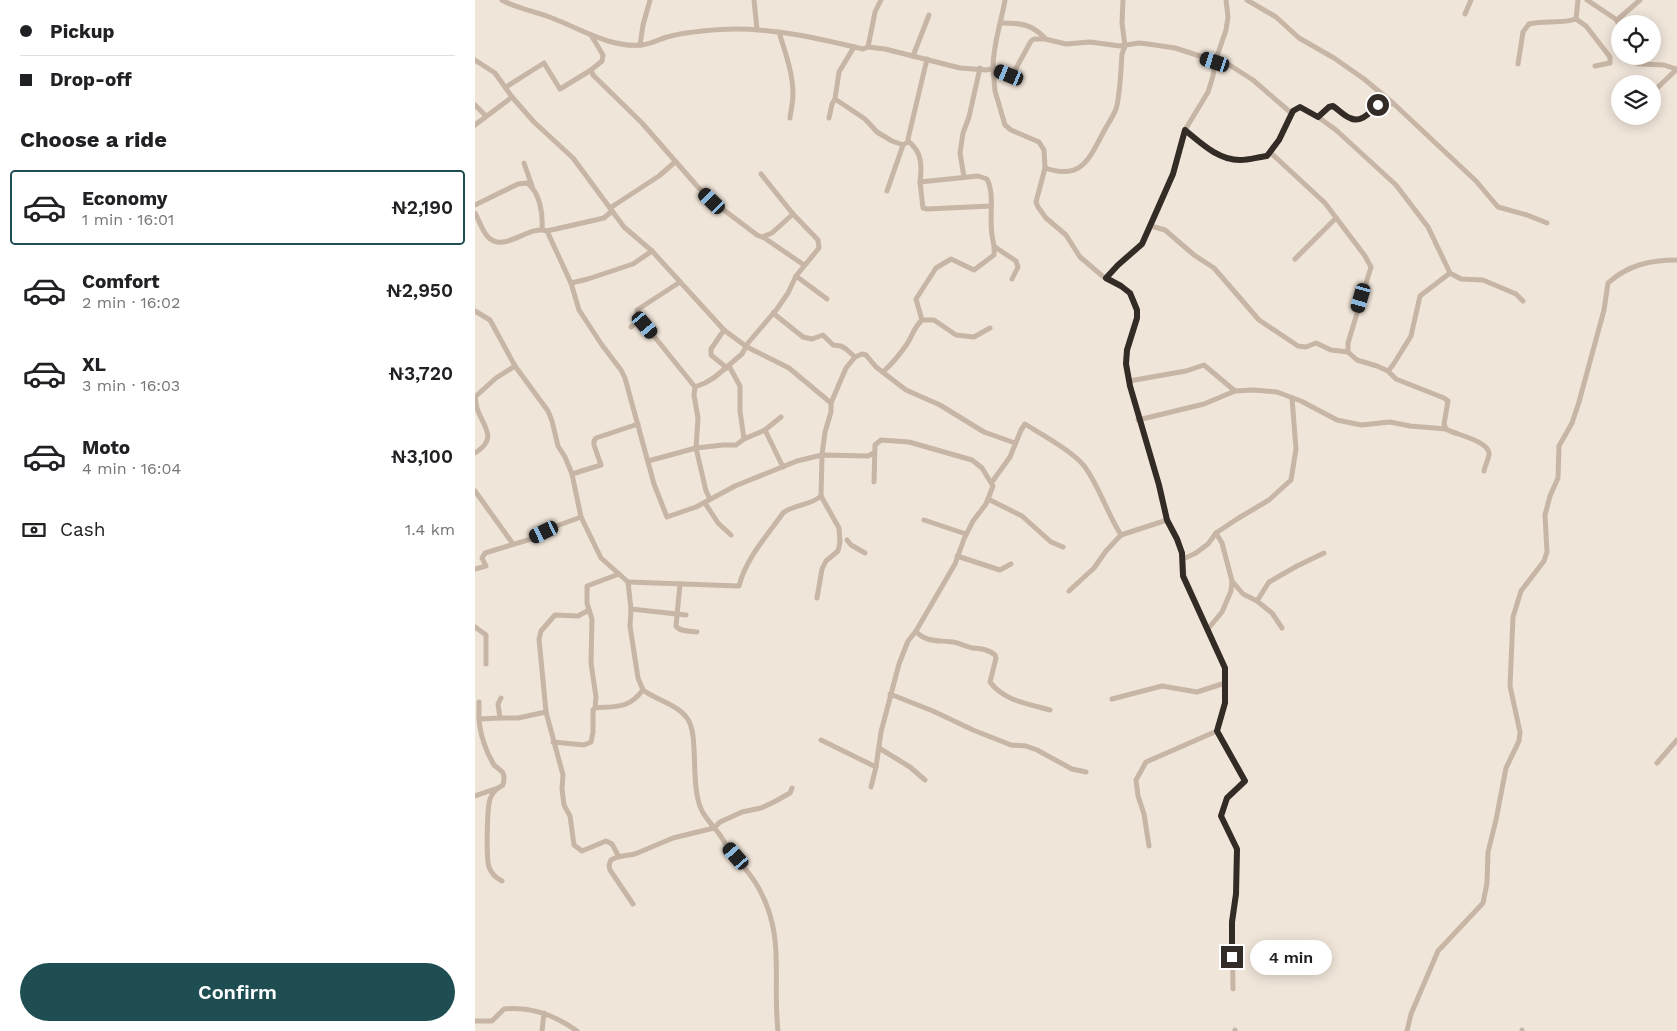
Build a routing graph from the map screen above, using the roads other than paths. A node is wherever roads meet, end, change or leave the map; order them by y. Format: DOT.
graph roads {
  1 [pos="502,0"];
  2 [pos="650,0"];
  3 [pos="754,0"];
  4 [pos="881,0"];
  5 [pos="1005,0"];
  6 [pos="1123,0"];
  7 [pos="1226,0"];
  8 [pos="1247,0"];
  9 [pos="1471,0"];
  10 [pos="1578,0"];
  11 [pos="1587,0"];
  12 [pos="1640,0"];
  13 [pos="1465,14"];
  14 [pos="929,15"];
  15 [pos="1623,15"];
  16 [pos="1611,16"];
  17 [pos="1576,19"];
  18 [pos="1001,23"];
  19 [pos="757,29"];
  20 [pos="779,32"];
  21 [pos="591,34"];
  22 [pos="1045,39"];
  23 [pos="641,45"];
  24 [pos="1125,46"];
  25 [pos="854,47"];
  26 [pos="868,47"];
  27 [pos="913,56"];
  28 [pos="927,59"];
  29 [pos="475,60"];
  30 [pos="1215,62"];
  31 [pos="1518,64"];
  32 [pos="1661,65"];
  33 [pos="1595,66"];
  34 [pos="980,68"];
  35 [pos="993,68"];
  36 [pos="1677,69"];
  37 [pos="591,70"];
  38 [pos="1661,84"];
  39 [pos="506,87"];
  40 [pos="513,97"];
  41 [pos="835,99"];
  42 [pos="1394,104"];
  43 [pos="475,105"];
  44 [pos="1293,111"];
  45 [pos="486,116"];
  46 [pos="1318,117"];
  47 [pos="790,118"];
  48 [pos="829,118"];
  49 [pos="475,125"];
  50 [pos="1185,130"];
  51 [pos="906,143"];
  52 [pos="1270,152"];
  53 [pos="675,162"];
  54 [pos="524,163"];
  55 [pos="1045,168"];
  56 [pos="761,174"];
  57 [pos="964,177"];
  58 [pos="920,182"];
  59 [pos="532,187"];
  60 [pos="887,191"];
  61 [pos="475,205"];
  62 [pos="991,206"];
  63 [pos="611,209"];
  64 [pos="475,213"];
  65 [pos="793,214"];
  66 [pos="1336,218"];
  67 [pos="1547,223"];
  68 [pos="1151,226"];
  69 [pos="545,230"];
  70 [pos="762,237"];
  71 [pos="995,247"];
  72 [pos="652,251"];
  73 [pos="1295,259"];
  74 [pos="1677,260"];
  75 [pos="804,265"];
  76 [pos="1450,273"];
  77 [pos="796,276"];
  78 [pos="1106,278"];
  79 [pos="1012,279"];
  80 [pos="680,282"];
  81 [pos="571,283"];
  82 [pos="827,299"];
  83 [pos="1523,301"];
  84 [pos="475,312"];
  85 [pos="773,313"];
  86 [pos="922,320"];
  87 [pos="638,321"];
  88 [pos="631,327"];
  89 [pos="990,328"];
  90 [pos="724,330"];
  91 [pos="747,347"];
  92 [pos="1348,352"];
  93 [pos="855,357"];
  94 [pos="515,366"];
  95 [pos="728,367"];
  96 [pos="1388,371"];
  97 [pos="883,372"];
  98 [pos="1129,381"];
  99 [pos="695,387"];
  100 [pos="1235,391"];
  101 [pos="475,396"];
  102 [pos="1292,398"];
  103 [pos="831,403"];
  104 [pos="476,410"];
  105 [pos="781,417"];
  106 [pos="1138,420"];
  107 [pos="638,424"];
  108 [pos="765,430"];
  109 [pos="1446,430"];
  110 [pos="745,438"];
  111 [pos="1015,443"];
  112 [pos="696,448"];
  113 [pos="475,453"];
  114 [pos="874,453"];
  115 [pos="822,455"];
  116 [pos="648,461"];
  117 [pos="783,466"];
  118 [pos="1483,471"];
  119 [pos="572,474"];
  120 [pos="874,482"];
  121 [pos="992,482"];
  122 [pos="475,491"];
  123 [pos="821,496"];
  124 [pos="988,499"];
  125 [pos="707,501"];
  126 [pos="581,517"];
  127 [pos="924,520"];
  128 [pos="1167,520"];
  129 [pos="839,533"];
  130 [pos="966,534"];
  131 [pos="1216,534"];
  132 [pos="731,535"];
  133 [pos="1121,535"];
  134 [pos="847,540"];
  135 [pos="840,542"];
  136 [pos="513,544"];
  137 [pos="1063,547"];
  138 [pos="865,552"];
  139 [pos="1325,553"];
  140 [pos="957,556"];
  141 [pos="1183,559"];
  142 [pos="1011,564"];
  143 [pos="475,569"];
  144 [pos="619,574"];
  145 [pos="1233,581"];
  146 [pos="628,582"];
  147 [pos="680,584"];
  148 [pos="1069,590"];
  149 [pos="817,598"];
  150 [pos="1257,601"];
  151 [pos="631,609"];
  152 [pos="589,610"];
  153 [pos="678,614"];
  154 [pos="686,614"];
  155 [pos="475,627"];
  156 [pos="1283,628"];
  157 [pos="1207,630"];
  158 [pos="916,631"];
  159 [pos="697,632"];
  160 [pos="486,664"];
  161 [pos="1225,683"];
  162 [pos="643,690"];
  163 [pos="890,694"];
  164 [pos="501,698"];
  165 [pos="1112,700"];
  166 [pos="479,702"];
  167 [pos="595,708"];
  168 [pos="1050,710"];
  169 [pos="546,712"];
  170 [pos="500,718"];
  171 [pos="479,719"];
  172 [pos="1217,731"];
  173 [pos="821,740"];
  174 [pos="1677,740"];
  175 [pos="553,742"];
  176 [pos="879,748"];
  177 [pos="1657,763"];
  178 [pos="876,767"];
  179 [pos="1086,772"];
  180 [pos="925,780"];
  181 [pos="871,787"];
  182 [pos="498,788"];
  183 [pos="793,788"];
  184 [pos="475,796"];
  185 [pos="714,828"];
  186 [pos="1149,846"];
  187 [pos="619,857"];
  188 [pos="502,881"];
  189 [pos="633,904"];
  190 [pos="1233,989"];
  191 [pos="544,1013"];
  192 [pos="475,1021"];
  193 [pos="542,1031"];
  194 [pos="577,1031"];
  195 [pos="777,1031"];
  196 [pos="1407,1031"];
  1 -- 21 [label="street"];
  2 -- 23 [label="street"];
  3 -- 19 [label="street"];
  4 -- 26 [label="street"];
  5 -- 18 [label="street"];
  6 -- 24 [label="street"];
  7 -- 30 [label="street"];
  8 -- 42 [label="street"];
  9 -- 13 [label="street"];
  10 -- 17 [label="street"];
  11 -- 16 [label="street"];
  12 -- 15 [label="street"];
  14 -- 27 [label="street"];
  17 -- 31 [label="street"];
  17 -- 33 [label="street"];
  18 -- 22 [label="street"];
  18 -- 35 [label="street"];
  19 -- 20 [label="street"];
  19 -- 23 [label="street"];
  20 -- 25 [label="street"];
  20 -- 47 [label="street"];
  21 -- 23 [label="street"];
  21 -- 37 [label="street"];
  22 -- 24 [label="street"];
  22 -- 35 [label="street"];
  24 -- 30 [label="street"];
  24 -- 55 [label="street"];
  25 -- 26 [label="street"];
  25 -- 41 [label="street"];
  26 -- 27 [label="street"];
  27 -- 28 [label="street"];
  28 -- 34 [label="street"];
  28 -- 51 [label="street"];
  29 -- 39 [label="street"];
  30 -- 44 [label="street"];
  30 -- 50 [label="street"];
  32 -- 36 [label="street"];
  34 -- 35 [label="street"];
  34 -- 57 [label="street"];
  35 -- 55 [label="street"];
  36 -- 38 [label="street"];
  37 -- 39 [label="street"];
  37 -- 53 [label="street"];
  39 -- 40 [label="street"];
  40 -- 45 [label="street"];
  40 -- 63 [label="street"];
  41 -- 48 [label="street"];
  41 -- 51 [label="street"];
  42 -- 46 [label="street"];
  42 -- 67 [label="street"];
  43 -- 45 [label="street"];
  44 -- 46 [label="street"];
  44 -- 52 [label="street"];
  45 -- 49 [label="street"];
  46 -- 76 [label="street"];
  50 -- 52 [label="street"];
  50 -- 68 [label="street"];
  51 -- 58 [label="street"];
  51 -- 60 [label="street"];
  52 -- 66 [label="street"];
  53 -- 63 [label="street"];
  53 -- 70 [label="street"];
  54 -- 59 [label="street"];
  55 -- 78 [label="street"];
  56 -- 65 [label="street"];
  57 -- 58 [label="street"];
  57 -- 62 [label="street"];
  58 -- 62 [label="street"];
  59 -- 61 [label="street"];
  59 -- 69 [label="street"];
  62 -- 71 [label="street"];
  63 -- 69 [label="street"];
  63 -- 72 [label="street"];
  64 -- 69 [label="street"];
  65 -- 70 [label="street"];
  65 -- 75 [label="street"];
  66 -- 73 [label="street"];
  66 -- 92 [label="street"];
  68 -- 78 [label="street"];
  68 -- 92 [label="street"];
  69 -- 81 [label="street"];
  70 -- 75 [label="street"];
  71 -- 79 [label="street"];
  71 -- 86 [label="street"];
  72 -- 80 [label="street"];
  72 -- 81 [label="street"];
  74 -- 196 [label="street"];
  75 -- 77 [label="street"];
  76 -- 83 [label="street"];
  76 -- 96 [label="street"];
  77 -- 82 [label="street"];
  77 -- 85 [label="street"];
  78 -- 98 [label="street"];
  80 -- 87 [label="street"];
  80 -- 90 [label="street"];
  81 -- 107 [label="street"];
  84 -- 94 [label="street"];
  85 -- 91 [label="street"];
  85 -- 93 [label="street"];
  86 -- 89 [label="street"];
  86 -- 97 [label="street"];
  87 -- 88 [label="street"];
  87 -- 99 [label="street"];
  90 -- 91 [label="street"];
  90 -- 95 [label="street"];
  91 -- 95 [label="street"];
  91 -- 103 [label="street"];
  92 -- 96 [label="street"];
  93 -- 97 [label="street"];
  93 -- 103 [label="street"];
  94 -- 101 [label="street"];
  94 -- 119 [label="street"];
  95 -- 99 [label="street"];
  95 -- 110 [label="street"];
  96 -- 109 [label="street"];
  97 -- 111 [label="street"];
  98 -- 100 [label="street"];
  98 -- 106 [label="street"];
  99 -- 112 [label="street"];
  100 -- 102 [label="street"];
  100 -- 106 [label="street"];
  101 -- 104 [label="street"];
  102 -- 109 [label="street"];
  102 -- 131 [label="street"];
  103 -- 115 [label="street"];
  104 -- 113 [label="street"];
  105 -- 108 [label="street"];
  106 -- 128 [label="street"];
  107 -- 116 [label="street"];
  107 -- 119 [label="street"];
  108 -- 110 [label="street"];
  108 -- 117 [label="street"];
  109 -- 118 [label="street"];
  110 -- 112 [label="street"];
  111 -- 121 [label="street"];
  111 -- 133 [label="street"];
  112 -- 116 [label="street"];
  112 -- 125 [label="street"];
  114 -- 115 [label="street"];
  114 -- 120 [label="street"];
  114 -- 121 [label="street"];
  115 -- 117 [label="street"];
  115 -- 123 [label="street"];
  116 -- 125 [label="street"];
  117 -- 125 [label="street"];
  119 -- 126 [label="street"];
  121 -- 124 [label="street"];
  122 -- 136 [label="street"];
  123 -- 129 [label="street"];
  123 -- 147 [label="street"];
  124 -- 130 [label="street"];
  124 -- 137 [label="street"];
  125 -- 132 [label="street"];
  126 -- 136 [label="street"];
  126 -- 144 [label="street"];
  127 -- 130 [label="street"];
  128 -- 133 [label="street"];
  128 -- 141 [label="street"];
  129 -- 134 [label="street"];
  129 -- 135 [label="street"];
  130 -- 140 [label="street"];
  131 -- 141 [label="street"];
  131 -- 145 [label="street"];
  133 -- 148 [label="street"];
  134 -- 135 [label="street"];
  134 -- 138 [label="street"];
  135 -- 149 [label="street"];
  136 -- 143 [label="street"];
  139 -- 150 [label="street"];
  140 -- 142 [label="street"];
  140 -- 158 [label="street"];
  141 -- 157 [label="street"];
  144 -- 146 [label="street"];
  144 -- 152 [label="street"];
  145 -- 150 [label="street"];
  145 -- 157 [label="street"];
  146 -- 147 [label="street"];
  146 -- 151 [label="street"];
  147 -- 153 [label="street"];
  150 -- 156 [label="street"];
  151 -- 153 [label="street"];
  151 -- 162 [label="street"];
  152 -- 167 [label="street"];
  152 -- 169 [label="street"];
  153 -- 154 [label="street"];
  153 -- 159 [label="street"];
  155 -- 160 [label="street"];
  157 -- 161 [label="street"];
  158 -- 163 [label="street"];
  158 -- 168 [label="street"];
  161 -- 165 [label="street"];
  161 -- 172 [label="street"];
  162 -- 167 [label="street"];
  162 -- 185 [label="street"];
  163 -- 176 [label="street"];
  163 -- 179 [label="street"];
  164 -- 170 [label="street"];
  166 -- 171 [label="street"];
  167 -- 175 [label="street"];
  169 -- 170 [label="street"];
  169 -- 175 [label="street"];
  170 -- 171 [label="street"];
  171 -- 182 [label="street"];
  172 -- 186 [label="street"];
  172 -- 190 [label="street"];
  173 -- 178 [label="street"];
  174 -- 177 [label="street"];
  175 -- 187 [label="street"];
  176 -- 178 [label="street"];
  176 -- 180 [label="street"];
  178 -- 181 [label="street"];
  182 -- 184 [label="street"];
  182 -- 188 [label="street"];
  183 -- 185 [label="street"];
  185 -- 187 [label="street"];
  185 -- 195 [label="street"];
  187 -- 189 [label="street"];
  191 -- 192 [label="street"];
  191 -- 193 [label="street"];
  191 -- 194 [label="street"];
}
